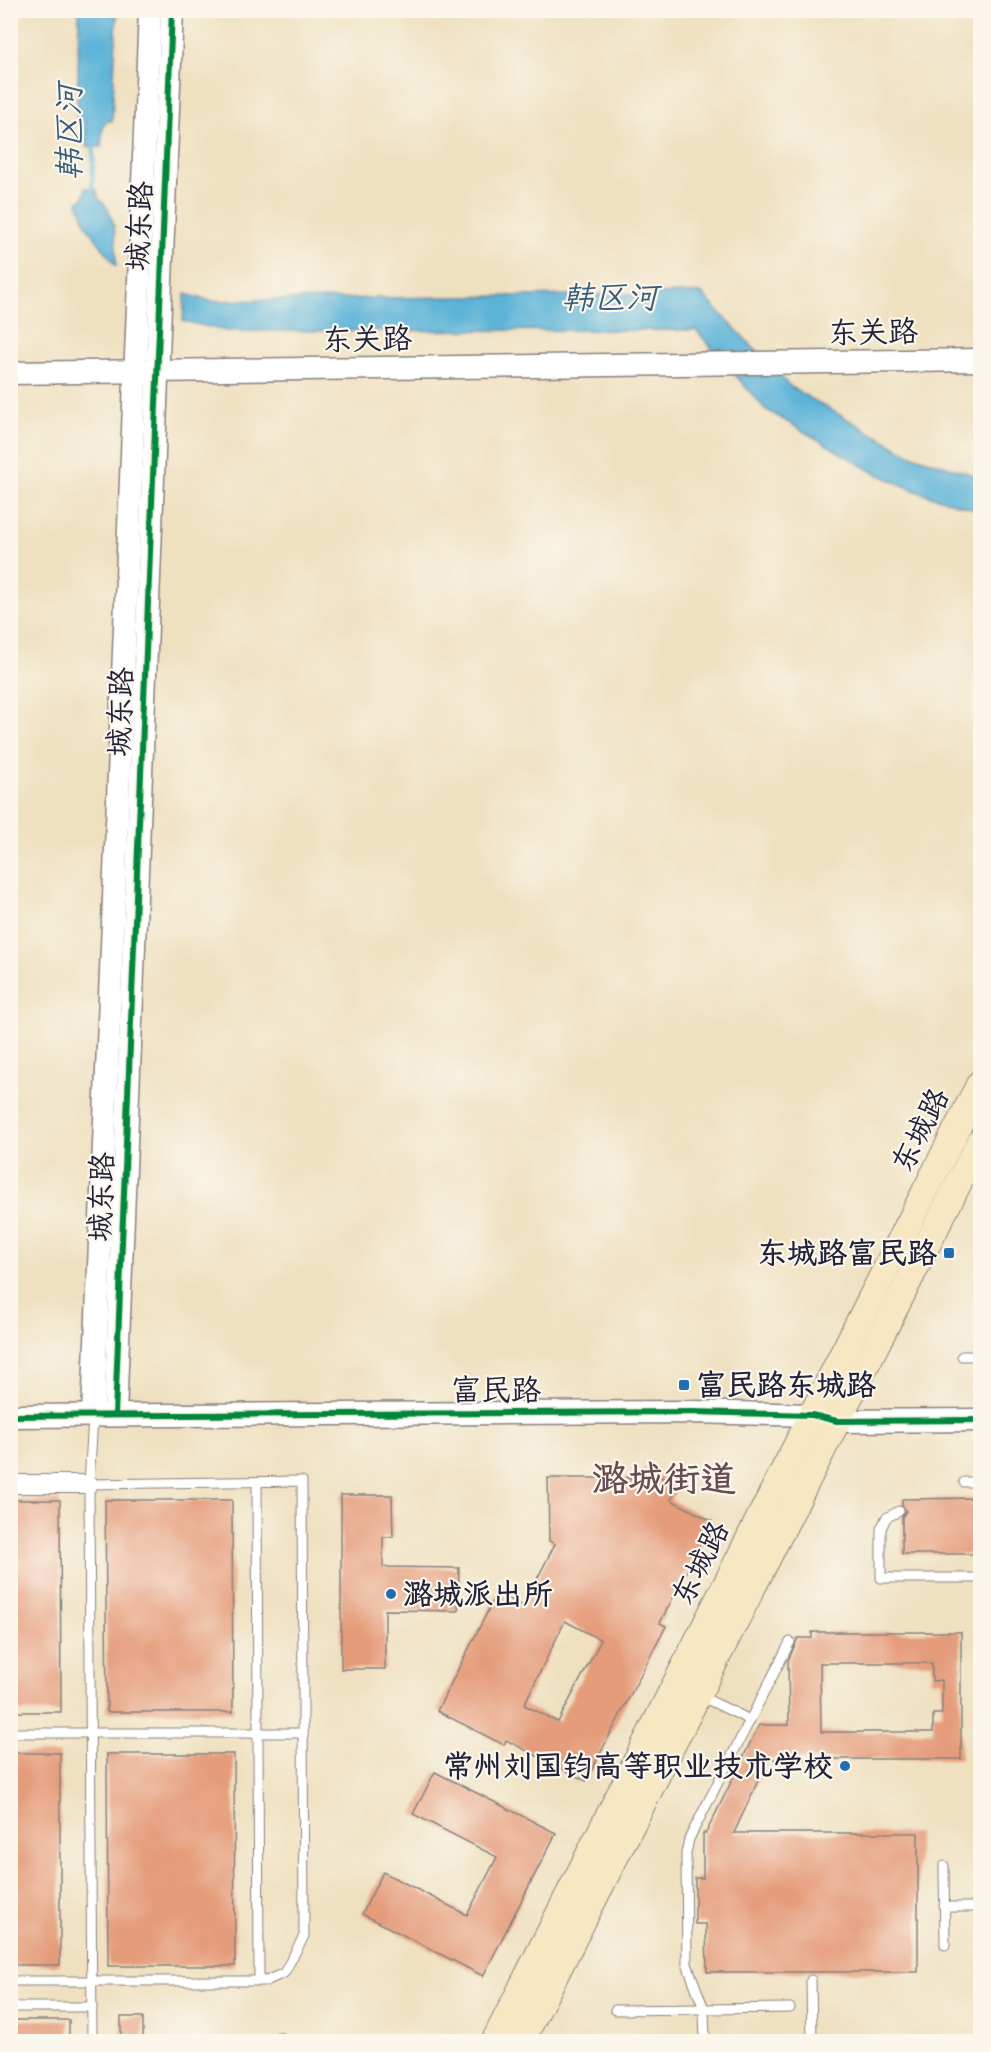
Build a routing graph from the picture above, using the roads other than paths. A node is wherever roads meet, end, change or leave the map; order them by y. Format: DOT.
graph roads {
  1 [pos="150,10"];
  2 [pos="172,10"];
  3 [pos="981,360"];
  4 [pos="146,372"];
  5 [pos="10,374"];
  6 [pos="981,1083"];
  7 [pos="981,1141"];
  8 [pos="962,1356"];
  9 [pos="981,1356"];
  10 [pos="981,1407"];
  11 [pos="104,1415"];
  12 [pos="812,1415"];
  13 [pos="841,1415"];
  14 [pos="10,1416"];
  15 [pos="981,1420"];
  16 [pos="257,1482"];
  17 [pos="964,1482"];
  18 [pos="981,1482"];
  19 [pos="10,1484"];
  20 [pos="89,1484"];
  21 [pos="899,1511"];
  22 [pos="981,1578"];
  23 [pos="790,1642"];
  24 [pos="698,1695"];
  25 [pos="750,1720"];
  26 [pos="10,1733"];
  27 [pos="90,1733"];
  28 [pos="258,1733"];
  29 [pos="303,1733"];
  30 [pos="944,1866"];
  31 [pos="944,1907"];
  32 [pos="981,1907"];
  33 [pos="945,1945"];
  34 [pos="811,1980"];
  35 [pos="10,1981"];
  36 [pos="92,1981"];
  37 [pos="259,1981"];
  38 [pos="10,2007"];
  39 [pos="92,2007"];
  40 [pos="790,2008"];
  41 [pos="704,2009"];
  42 [pos="615,2010"];
  43 [pos="530,2039"];
  44 [pos="92,2042"];
  45 [pos="275,2042"];
  46 [pos="288,2042"];
  47 [pos="494,2042"];
  48 [pos="705,2042"];
  49 [pos="812,2042"];
  1 -- 4 [label="street, 城东路"];
  2 -- 4 [label="street, 城东路"];
  3 -- 4 [label="street, 东关路"];
  4 -- 5 [label="street, 东关路"];
  4 -- 11 [label="street, 城东路"];
  6 -- 12 [label="main road, 东城路"];
  7 -- 13 [label="main road, 东城路"];
  8 -- 9 [label="lane"];
  10 -- 13 [label="street, 富民路"];
  11 -- 12 [label="street, 富民路"];
  11 -- 14 [label="street, 富民路"];
  11 -- 20 [label="lane"];
  12 -- 13 [label="street, 富民路"];
  12 -- 47 [label="main road, 东城路"];
  13 -- 15 [label="street, 富民路"];
  13 -- 24 [label="main road, 东城路"];
  16 -- 20 [label="lane"];
  16 -- 28 [label="lane"];
  16 -- 29 [label="lane"];
  17 -- 18 [label="lane"];
  19 -- 20 [label="street"];
  20 -- 27 [label="lane"];
  21 -- 22 [label="lane"];
  23 -- 25 [label="lane"];
  24 -- 25 [label="lane"];
  24 -- 43 [label="main road, 东城路"];
  25 -- 41 [label="lane"];
  26 -- 27 [label="lane"];
  27 -- 28 [label="lane"];
  27 -- 36 [label="lane"];
  28 -- 29 [label="lane"];
  28 -- 37 [label="lane"];
  29 -- 37 [label="lane"];
  30 -- 31 [label="lane"];
  31 -- 32 [label="lane"];
  31 -- 33 [label="lane"];
  34 -- 49 [label="lane"];
  35 -- 36 [label="lane"];
  36 -- 37 [label="lane"];
  36 -- 39 [label="lane"];
  38 -- 39 [label="lane"];
  39 -- 44 [label="lane"];
  40 -- 41 [label="lane"];
  41 -- 42 [label="lane"];
  41 -- 48 [label="lane"];
  45 -- 46 [label="lane"];
}
